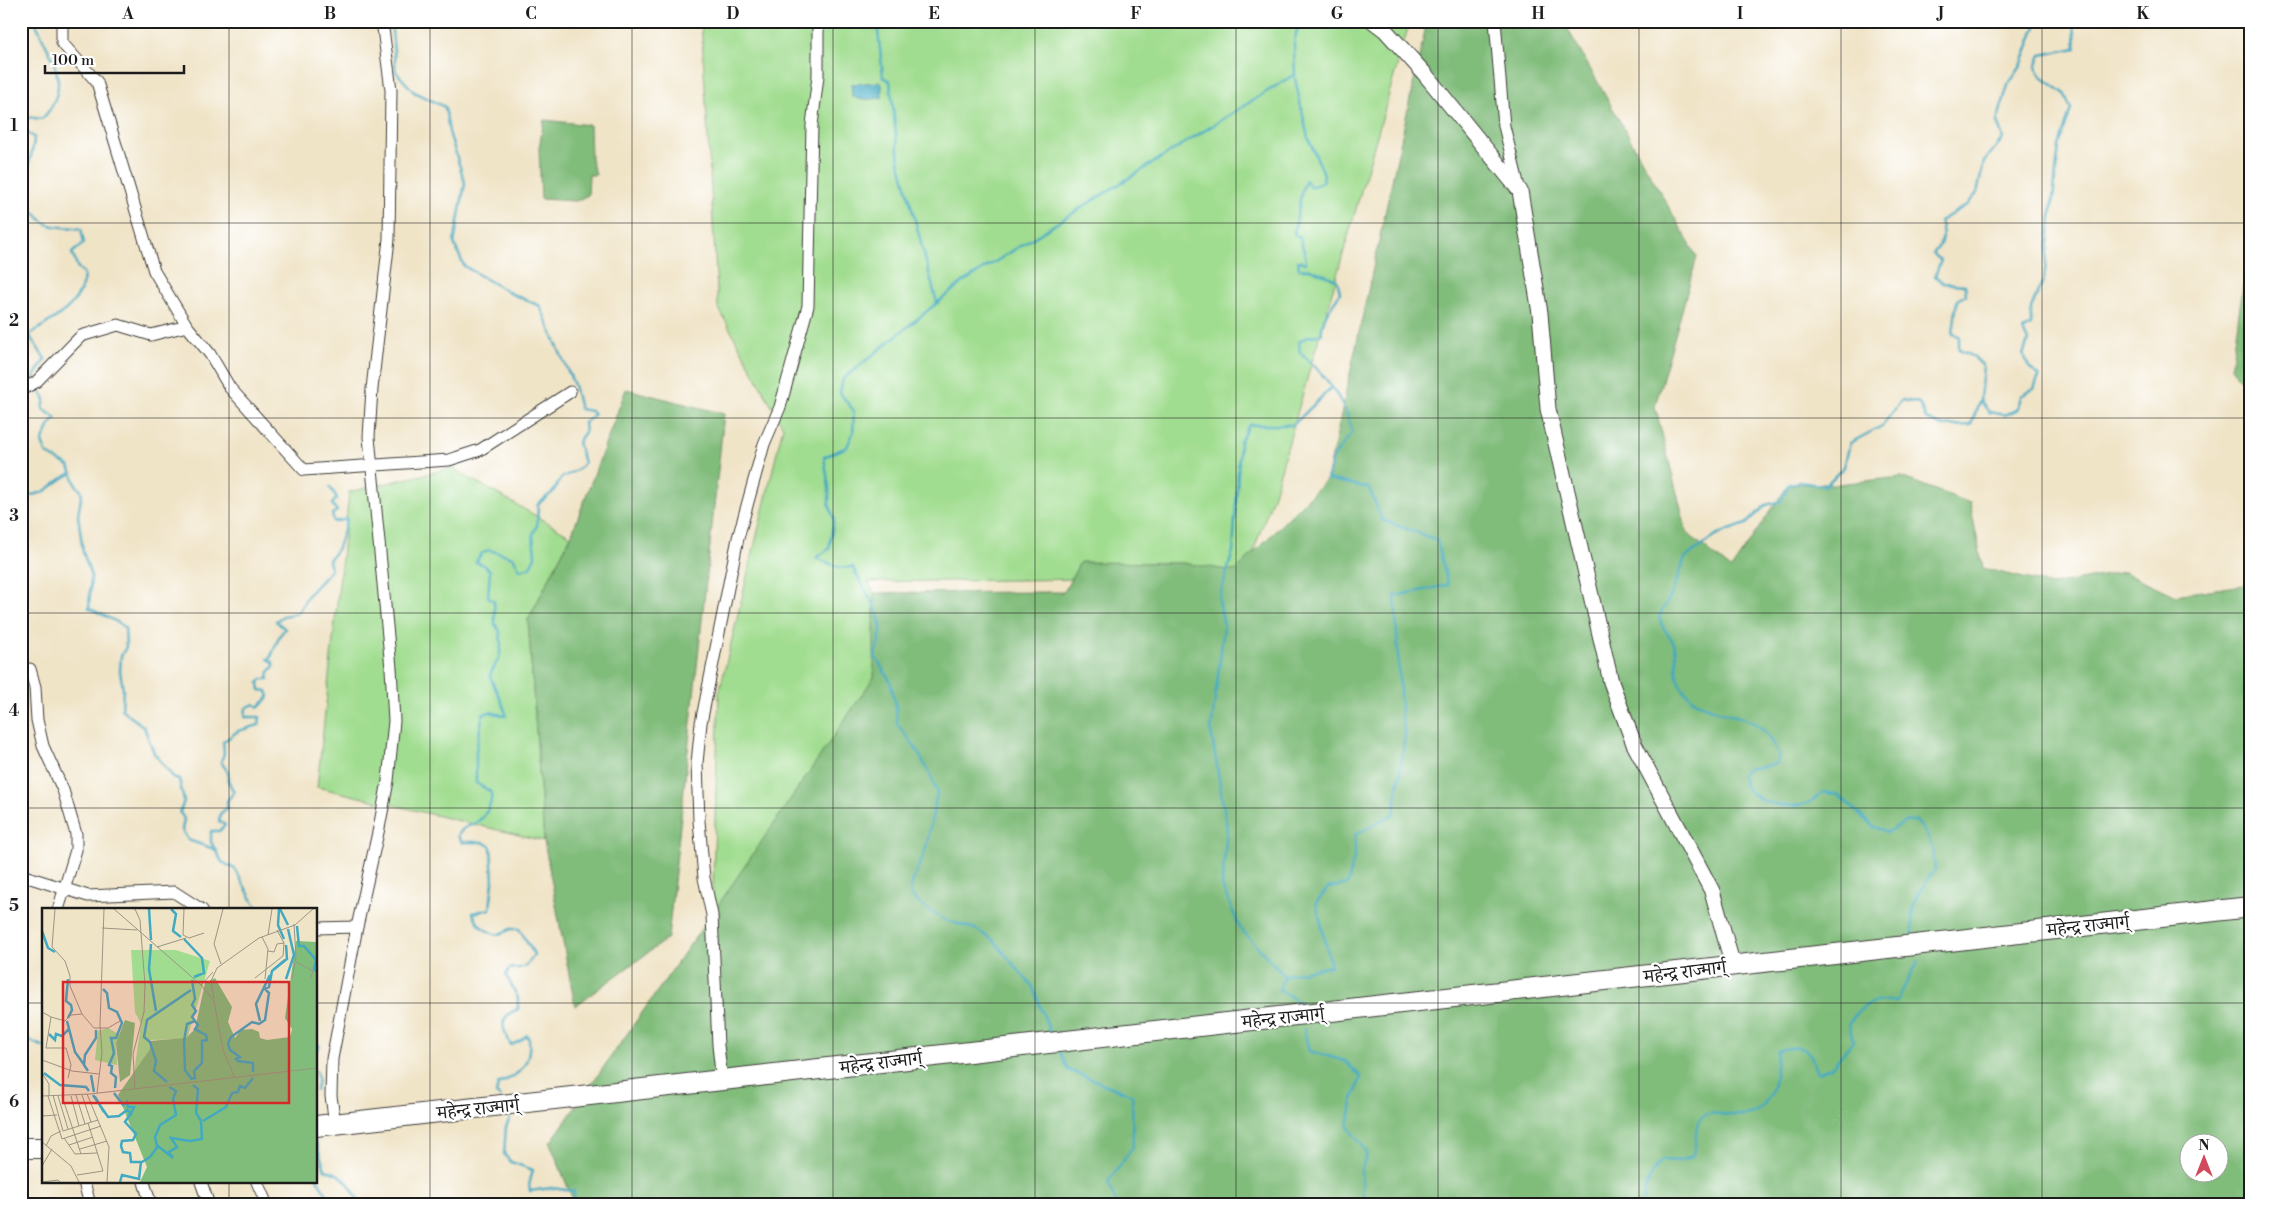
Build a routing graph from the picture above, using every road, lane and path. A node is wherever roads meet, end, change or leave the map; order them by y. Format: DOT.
graph roads {
  1 [pos="62,21"];
  2 [pos="382,21"];
  3 [pos="818,21"];
  4 [pos="1495,21"];
  5 [pos="1384,24"];
  6 [pos="1520,191"];
  7 [pos="187,326"];
  8 [pos="21,390"];
  9 [pos="570,392"];
  10 [pos="370,466"];
  11 [pos="21,671"];
  12 [pos="21,875"];
  13 [pos="64,889"];
  14 [pos="2250,907"];
  15 [pos="59,908"];
  16 [pos="199,908"];
  17 [pos="357,927"];
  18 [pos="318,928"];
  19 [pos="1733,966"];
  20 [pos="722,1081"];
  21 [pos="326,1125"];
  22 [pos="21,1148"];
  23 [pos="42,1148"];
  24 [pos="85,1184"];
  25 [pos="145,1184"];
  26 [pos="203,1184"];
  27 [pos="258,1184"];
  28 [pos="90,1205"];
  29 [pos="151,1205"];
  30 [pos="209,1205"];
  31 [pos="267,1205"];
  1 -- 7 [label="street"];
  2 -- 10 [label="street"];
  3 -- 20 [label="street"];
  4 -- 6 [label="street"];
  5 -- 6 [label="street"];
  6 -- 19 [label="street"];
  7 -- 8 [label="street"];
  7 -- 10 [label="street"];
  9 -- 10 [label="street"];
  10 -- 17 [label="street"];
  11 -- 13 [label="street"];
  12 -- 13 [label="street"];
  13 -- 15 [label="street"];
  13 -- 16 [label="street"];
  14 -- 19 [label="highway, महेन्द्र राज्मार्ग्"];
  17 -- 18 [label="street"];
  17 -- 21 [label="street"];
  19 -- 20 [label="highway, महेन्द्र राज्मार्ग्"];
  20 -- 21 [label="highway, महेन्द्र राज्मार्ग्"];
  22 -- 23 [label="highway"];
  24 -- 28 [label="street"];
  25 -- 29 [label="street"];
  26 -- 30 [label="street"];
  27 -- 31 [label="street"];
}
